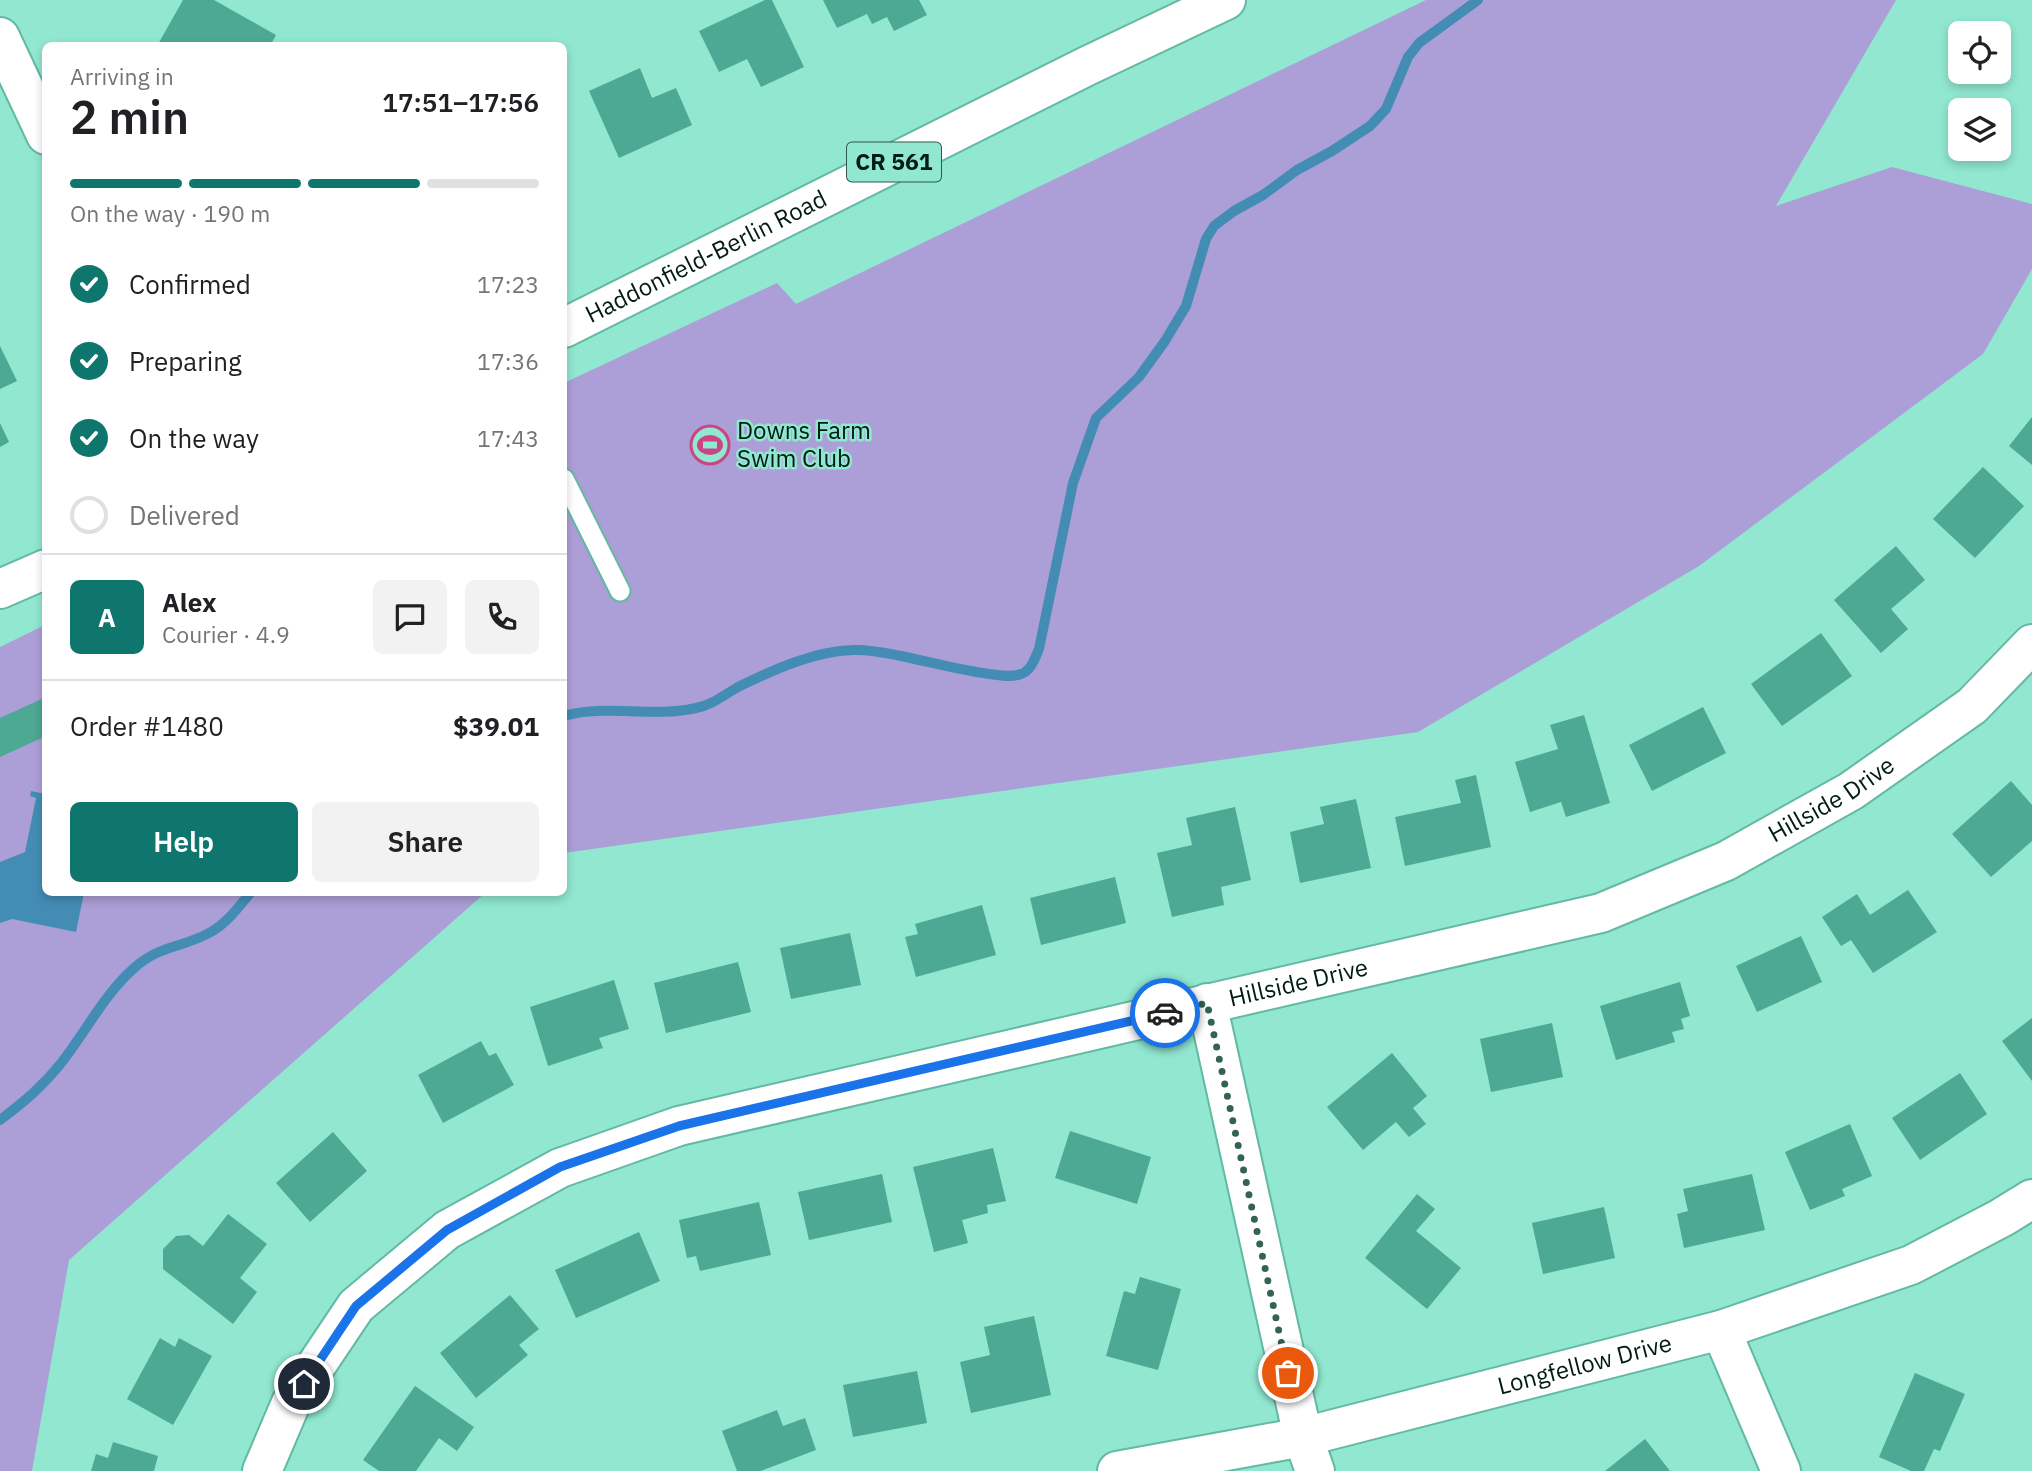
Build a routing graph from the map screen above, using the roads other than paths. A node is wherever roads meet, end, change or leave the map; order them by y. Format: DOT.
graph roads {
  1 [pos="1226,0"];
  2 [pos="0,37"];
  3 [pos="42,126"];
  4 [pos="567,324"];
  5 [pos="567,485"];
  6 [pos="42,571"];
  7 [pos="0,589"];
  8 [pos="620,591"];
  9 [pos="2032,644"];
  10 [pos="1207,1003"];
  11 [pos="2032,1199"];
  12 [pos="1721,1330"];
  13 [pos="1309,1454"];
  14 [pos="262,1471"];
  15 [pos="1117,1471"];
  16 [pos="1781,1471"];
  1 -- 4 [label="street, Haddonfield-Berlin Road / CR 561"];
  2 -- 3 [label="street"];
  5 -- 8 [label="lane"];
  6 -- 7 [label="street"];
  9 -- 10 [label="street, Hillside Drive"];
  10 -- 13 [label="street"];
  10 -- 14 [label="street, Hillside Drive"];
  11 -- 12 [label="street, Longfellow Drive"];
  12 -- 13 [label="street, Longfellow Drive"];
  12 -- 16 [label="street"];
  13 -- 15 [label="street, Longfellow Drive"];
}
